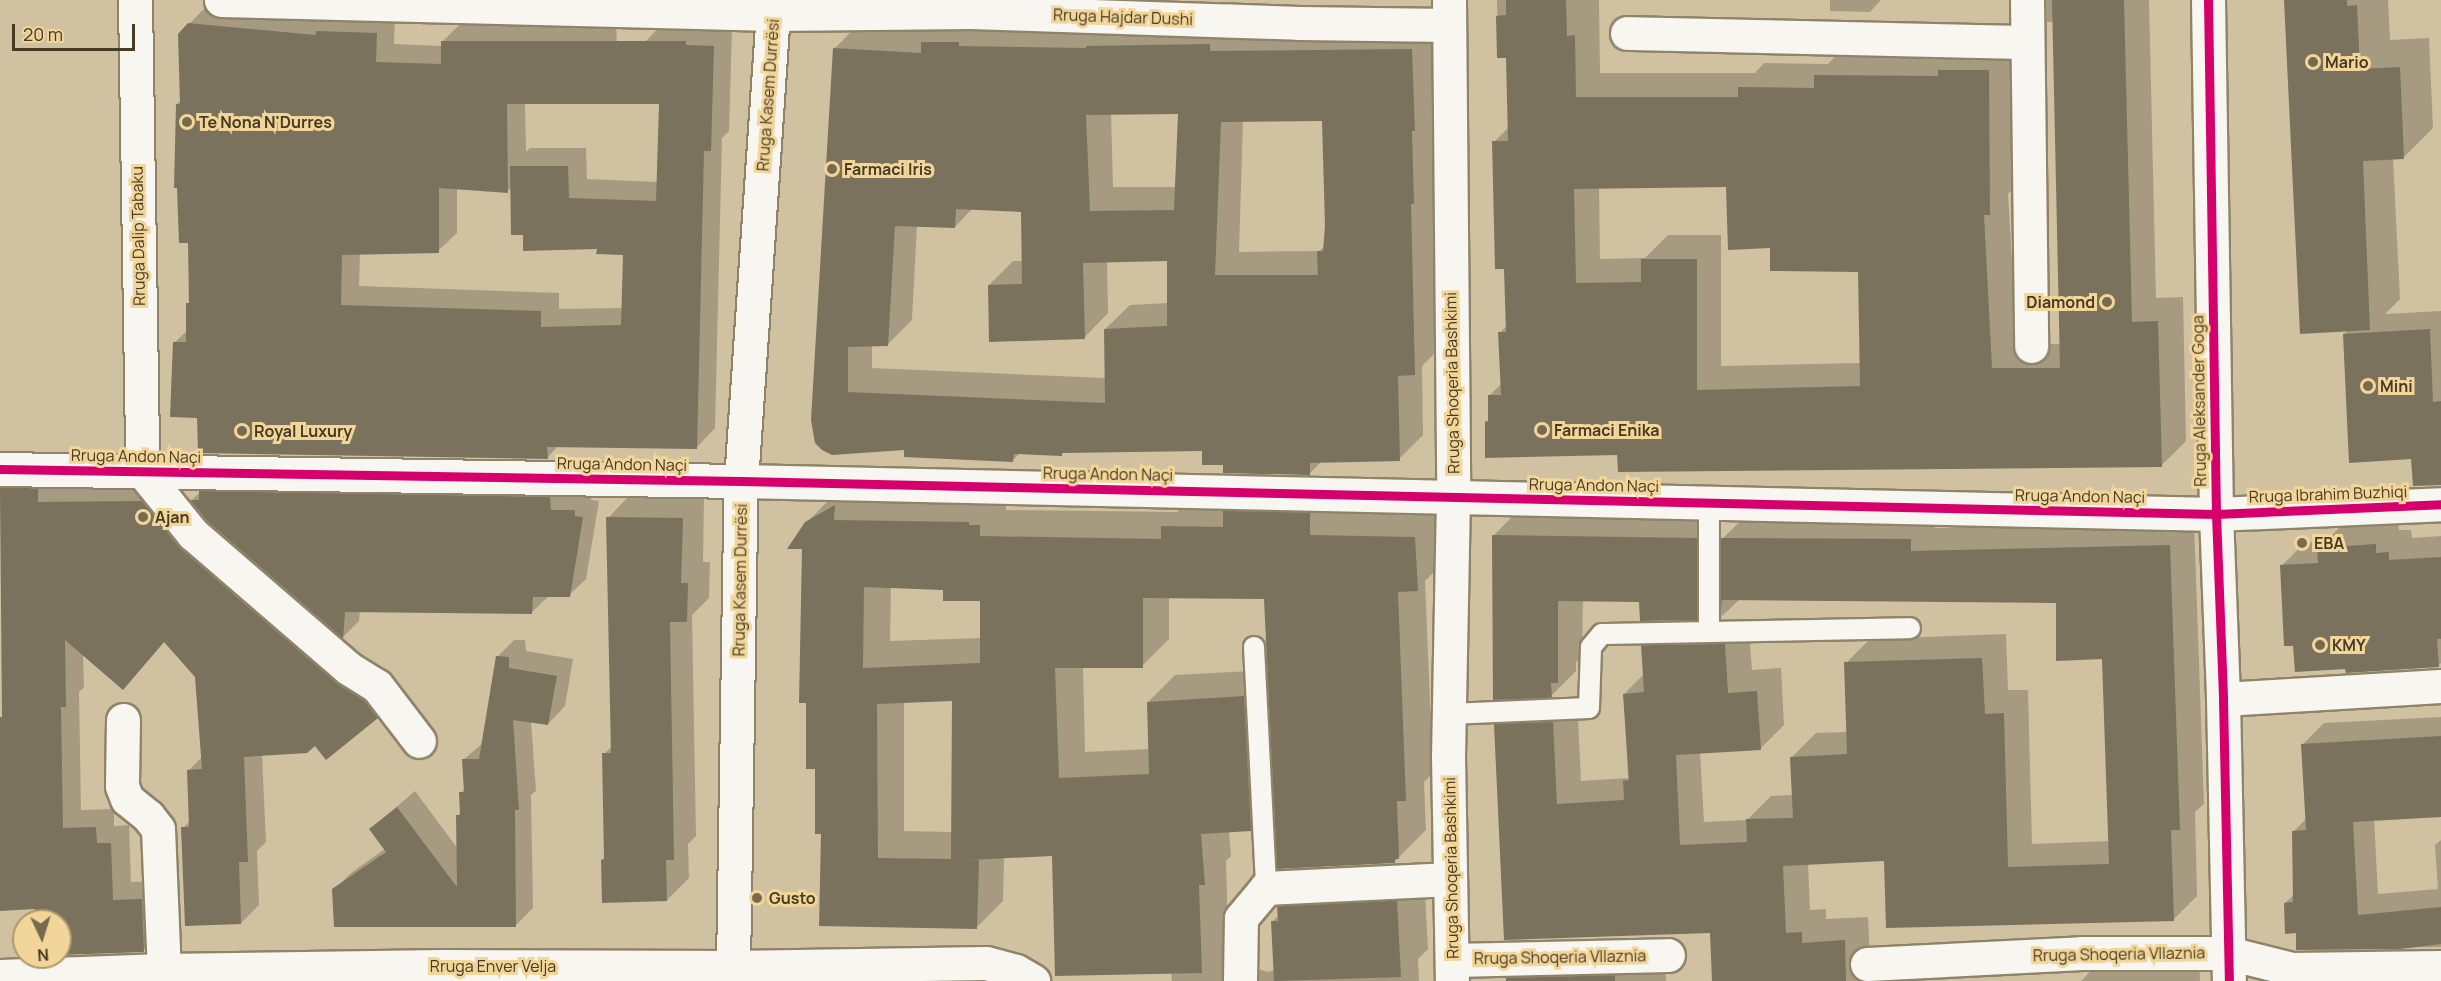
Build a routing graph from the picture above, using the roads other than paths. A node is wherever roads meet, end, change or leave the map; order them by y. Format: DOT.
graph roads {
  1 [pos="135,0"];
  2 [pos="221,0"];
  3 [pos="2027,0"];
  4 [pos="2208,0"];
  5 [pos="773,7"];
  6 [pos="1298,12"];
  7 [pos="1449,13"];
  8 [pos="1628,33"];
  9 [pos="2027,42"];
  10 [pos="2031,346"];
  11 [pos="0,469"];
  12 [pos="142,471"];
  13 [pos="741,481"];
  14 [pos="1453,497"];
  15 [pos="1709,503"];
  16 [pos="2441,504"];
  17 [pos="2216,514"];
  18 [pos="1910,628"];
  19 [pos="1709,632"];
  20 [pos="1254,647"];
  21 [pos="2441,686"];
  22 [pos="2223,699"];
  23 [pos="1450,714"];
  24 [pos="123,720"];
  25 [pos="420,741"];
  26 [pos="1450,879"];
  27 [pos="1266,888"];
  28 [pos="1668,955"];
  29 [pos="1867,964"];
  30 [pos="2229,967"];
  31 [pos="2441,967"];
  32 [pos="165,970"];
  33 [pos="1453,971"];
  34 [pos="735,974"];
  35 [pos="0,976"];
  36 [pos="52,978"];
  37 [pos="1033,981"];
  38 [pos="1236,981"];
  1 -- 12 [label="street, Rruga Dalip Tabaku"];
  2 -- 5 [label="street, Rruga Hajdar Dushi"];
  3 -- 9 [label="street"];
  4 -- 17 [label="street, Rruga Aleksander Goga"];
  5 -- 6 [label="street, Rruga Hajdar Dushi"];
  5 -- 13 [label="street, Rruga Kasem Durrësi"];
  6 -- 7 [label="street, Rruga Hajdar Dushi"];
  7 -- 14 [label="street, Rruga Shoqeria Bashkimi"];
  8 -- 9 [label="street"];
  9 -- 10 [label="street"];
  11 -- 12 [label="street, Rruga Andon Naçi"];
  12 -- 13 [label="street, Rruga Andon Naçi"];
  12 -- 25 [label="street"];
  13 -- 14 [label="street, Rruga Andon Naçi"];
  13 -- 34 [label="street, Rruga Kasem Durrësi"];
  14 -- 15 [label="street, Rruga Andon Naçi"];
  14 -- 23 [label="street, Rruga Shoqeria Bashkimi"];
  15 -- 17 [label="street, Rruga Andon Naçi"];
  15 -- 19 [label="lane"];
  16 -- 17 [label="street, Rruga Ibrahim Buzhiqi"];
  17 -- 22 [label="street, Rruga Aleksander Goga"];
  18 -- 19 [label="lane"];
  19 -- 23 [label="lane"];
  20 -- 27 [label="lane"];
  21 -- 22 [label="street"];
  22 -- 30 [label="street, Rruga Aleksander Goga"];
  23 -- 26 [label="street, Rruga Shoqeria Bashkimi"];
  24 -- 32 [label="street"];
  26 -- 27 [label="street"];
  26 -- 33 [label="street, Rruga Shoqeria Bashkimi"];
  27 -- 38 [label="street"];
  28 -- 33 [label="street, Rruga Shoqeria Vllaznia"];
  29 -- 30 [label="street, Rruga Shoqeria Vllaznia"];
  30 -- 31 [label="street, Rruga Shoqeria Vllaznia"];
  32 -- 34 [label="street, Rruga Enver Velja"];
  32 -- 36 [label="street, Rruga Enver Velja"];
  34 -- 37 [label="street, Rruga Enver Velja"];
  35 -- 36 [label="street, Rruga Enver Velja"];
}
